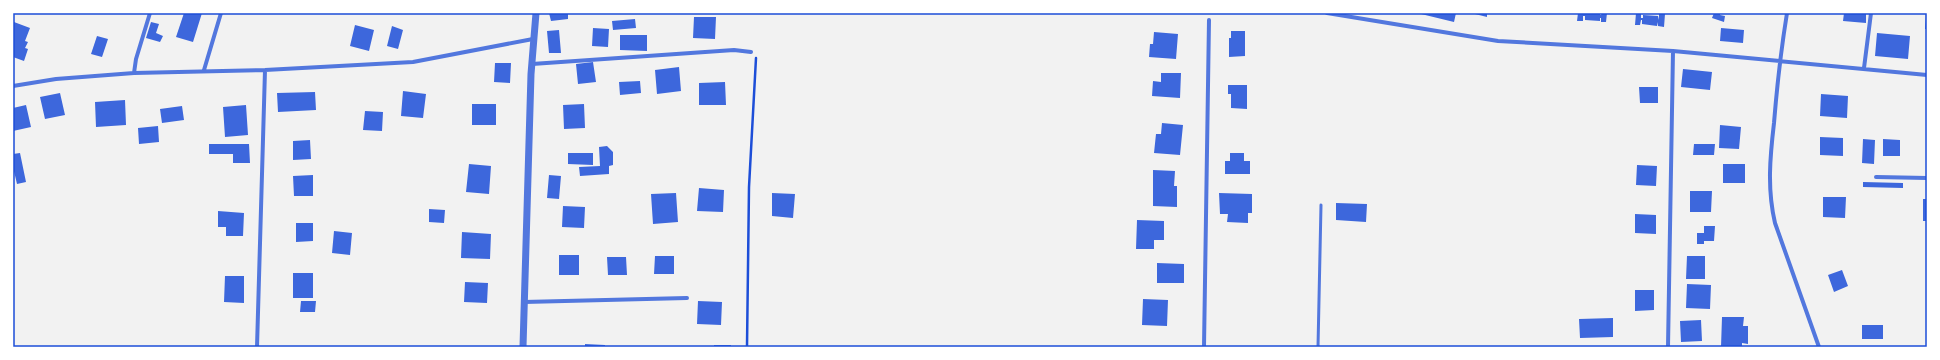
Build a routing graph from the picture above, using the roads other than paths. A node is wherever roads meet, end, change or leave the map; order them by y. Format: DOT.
graph roads {
  1 [pos="150,13"];
  2 [pos="221,13"];
  3 [pos="536,13"];
  4 [pos="1327,13"];
  5 [pos="1786,13"];
  6 [pos="1871,13"];
  7 [pos="1209,20"];
  8 [pos="533,38"];
  9 [pos="1673,51"];
  10 [pos="751,52"];
  11 [pos="1780,60"];
  12 [pos="532,64"];
  13 [pos="1864,68"];
  14 [pos="204,70"];
  15 [pos="265,70"];
  16 [pos="134,73"];
  17 [pos="1927,75"];
  18 [pos="13,86"];
  19 [pos="1876,177"];
  20 [pos="1927,178"];
  21 [pos="1321,204"];
  22 [pos="687,298"];
  23 [pos="524,302"];
  24 [pos="257,347"];
  25 [pos="522,347"];
  26 [pos="1204,347"];
  27 [pos="1318,347"];
  28 [pos="1668,347"];
  29 [pos="1820,347"];
  1 -- 16 [label="street"];
  2 -- 14 [label="street"];
  3 -- 8 [label="street"];
  4 -- 9 [label="street"];
  5 -- 11 [label="street"];
  6 -- 13 [label="street"];
  7 -- 26 [label="street"];
  8 -- 12 [label="street"];
  8 -- 15 [label="street"];
  9 -- 11 [label="street"];
  9 -- 28 [label="street"];
  10 -- 12 [label="street"];
  11 -- 13 [label="street"];
  11 -- 29 [label="street"];
  12 -- 23 [label="street"];
  13 -- 17 [label="street"];
  14 -- 15 [label="street"];
  14 -- 16 [label="street"];
  15 -- 24 [label="street"];
  16 -- 18 [label="street"];
  19 -- 20 [label="street"];
  21 -- 27 [label="lane"];
  22 -- 23 [label="street"];
  23 -- 25 [label="street"];
}
